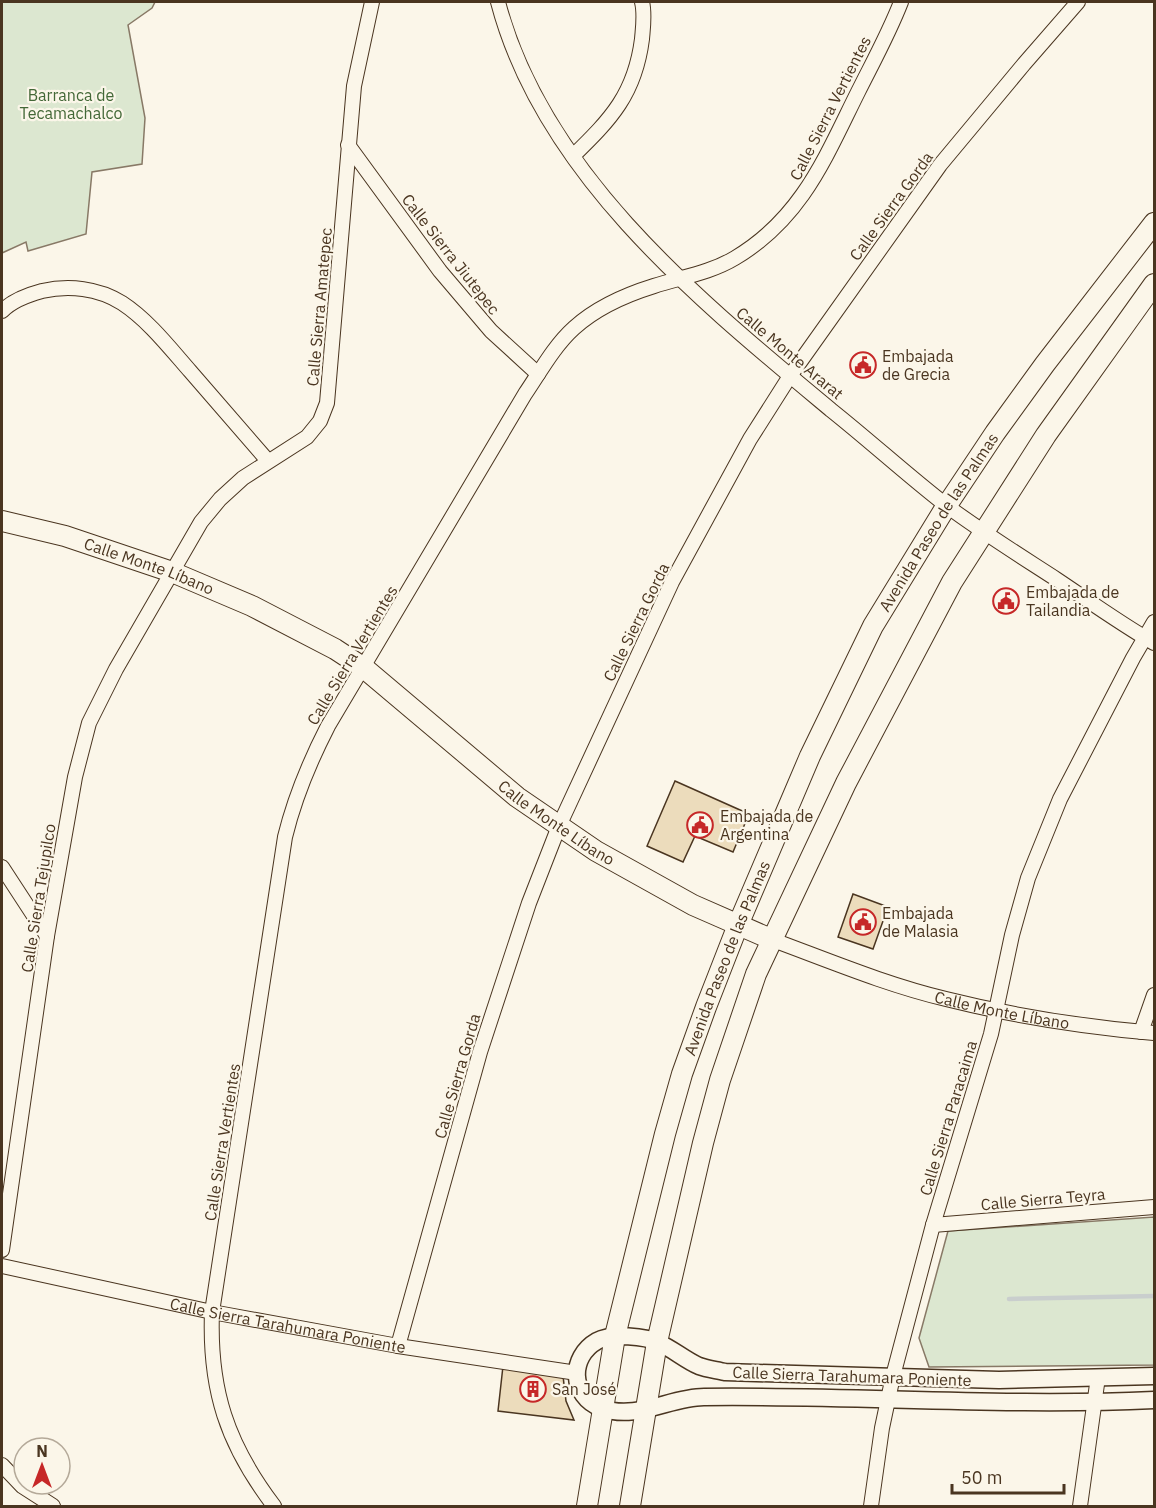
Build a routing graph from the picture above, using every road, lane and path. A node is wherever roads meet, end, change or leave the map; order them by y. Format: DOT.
graph roads {
  1 [pos="372,2"];
  2 [pos="498,2"];
  3 [pos="642,2"];
  4 [pos="901,2"];
  5 [pos="1078,2"];
  6 [pos="348,145"];
  7 [pos="573,156"];
  8 [pos="1155,223"];
  9 [pos="681,280"];
  10 [pos="1155,284"];
  11 [pos="2,311"];
  12 [pos="538,374"];
  13 [pos="790,376"];
  14 [pos="268,461"];
  15 [pos="947,505"];
  16 [pos="2,521"];
  17 [pos="984,532"];
  18 [pos="172,572"];
  19 [pos="1155,622"];
  20 [pos="1149,640"];
  21 [pos="364,668"];
  22 [pos="559,826"];
  23 [pos="2,867"];
  24 [pos="738,925"];
  25 [pos="47,936"];
  26 [pos="773,940"];
  27 [pos="1155,994"];
  28 [pos="997,1010"];
  29 [pos="1148,1032"];
  30 [pos="1155,1207"];
  31 [pos="933,1225"];
  32 [pos="2,1250"];
  33 [pos="2,1266"];
  34 [pos="212,1312"];
  35 [pos="615,1336"];
  36 [pos="657,1342"];
  37 [pos="398,1346"];
  38 [pos="577,1373"];
  39 [pos="1155,1376"];
  40 [pos="893,1377"];
  41 [pos="1098,1377"];
  42 [pos="887,1399"];
  43 [pos="1155,1400"];
  44 [pos="1094,1403"];
  45 [pos="602,1408"];
  46 [pos="645,1411"];
  47 [pos="2,1465"];
  48 [pos="53,1506"];
  49 [pos="274,1506"];
  50 [pos="587,1506"];
  51 [pos="630,1506"];
  52 [pos="871,1506"];
  53 [pos="1080,1506"];
  1 -- 6 [label="street, Calle Sierra Amatepec"];
  2 -- 7 [label="street, Calle Monte Ararat"];
  3 -- 7 [label="street"];
  4 -- 9 [label="street, Calle Sierra Vertientes"];
  5 -- 13 [label="street, Calle Sierra Gorda"];
  6 -- 12 [label="street, Calle Sierra Jiutepec"];
  6 -- 14 [label="street, Calle Sierra Amatepec"];
  7 -- 9 [label="street, Calle Monte Ararat"];
  8 -- 15 [label="main road, Avenida Paseo de las Palmas"];
  9 -- 12 [label="street, Calle Sierra Vertientes"];
  9 -- 13 [label="street, Calle Monte Ararat"];
  10 -- 17 [label="main road, Avenida Paseo de las Palmas"];
  11 -- 14 [label="street"];
  12 -- 21 [label="street, Calle Sierra Vertientes"];
  13 -- 15 [label="street, Calle Monte Ararat"];
  13 -- 22 [label="street, Calle Sierra Gorda"];
  14 -- 18 [label="street, Calle Sierra Amatepec"];
  15 -- 17 [label="street, Calle Monte Ararat"];
  15 -- 24 [label="main road, Avenida Paseo de las Palmas"];
  16 -- 18 [label="main road, Calle Monte Líbano"];
  17 -- 20 [label="street, Calle Monte Ararat"];
  17 -- 26 [label="main road, Avenida Paseo de las Palmas"];
  18 -- 21 [label="main road, Calle Monte Líbano"];
  18 -- 25 [label="street, Calle Sierra Tejupilco"];
  19 -- 20 [label="street, Calle Sierra Paracaima"];
  20 -- 28 [label="street, Calle Sierra Paracaima"];
  21 -- 22 [label="main road, Calle Monte Líbano"];
  21 -- 34 [label="street, Calle Sierra Vertientes"];
  22 -- 24 [label="main road, Calle Monte Líbano"];
  22 -- 37 [label="street, Calle Sierra Gorda"];
  23 -- 25 [label="street"];
  24 -- 26 [label="main road, Calle Monte Líbano"];
  24 -- 35 [label="main road, Avenida Paseo de las Palmas"];
  25 -- 32 [label="street, Calle Sierra Tejupilco"];
  26 -- 28 [label="street, Calle Monte Líbano"];
  26 -- 36 [label="main road, Avenida Paseo de las Palmas"];
  27 -- 29 [label="street"];
  28 -- 29 [label="street, Calle Monte Líbano"];
  28 -- 31 [label="street, Calle Sierra Paracaima"];
  30 -- 31 [label="street, Calle Sierra Teyra"];
  31 -- 40 [label="street, Calle Sierra Paracaima"];
  33 -- 34 [label="street, Calle Sierra Tarahumara Poniente"];
  34 -- 37 [label="street, Calle Sierra Tarahumara Poniente"];
  34 -- 49 [label="street, Calle Sierra Vertientes"];
  35 -- 36 [label="street, Calle Sierra Tarahumara Poniente"];
  35 -- 38 [label="street"];
  35 -- 45 [label="main road, Avenida Paseo de las Palmas"];
  36 -- 40 [label="street, Calle Sierra Tarahumara Poniente"];
  36 -- 46 [label="main road, Avenida Paseo de las Palmas"];
  37 -- 38 [label="street, Calle Sierra Tarahumara Poniente"];
  38 -- 45 [label="street"];
  39 -- 41 [label="street, Calle Sierra Tarahumara Poniente"];
  40 -- 41 [label="street, Calle Sierra Tarahumara Poniente"];
  40 -- 42 [label="street, Calle Sierra Paracaima"];
  41 -- 44 [label="street"];
  42 -- 44 [label="street, Calle Sierra Tarahumara Poniente"];
  42 -- 46 [label="street, Calle Sierra Tarahumara Poniente"];
  42 -- 52 [label="street, Calle Sierra Paracaima"];
  43 -- 44 [label="street, Calle Sierra Tarahumara Poniente"];
  44 -- 53 [label="street"];
  45 -- 46 [label="street, Calle Sierra Tarahumara Poniente"];
  45 -- 50 [label="main road, Avenida Paseo de las Palmas"];
  46 -- 51 [label="main road, Avenida Paseo de las Palmas"];
  47 -- 48 [label="street"];
}
